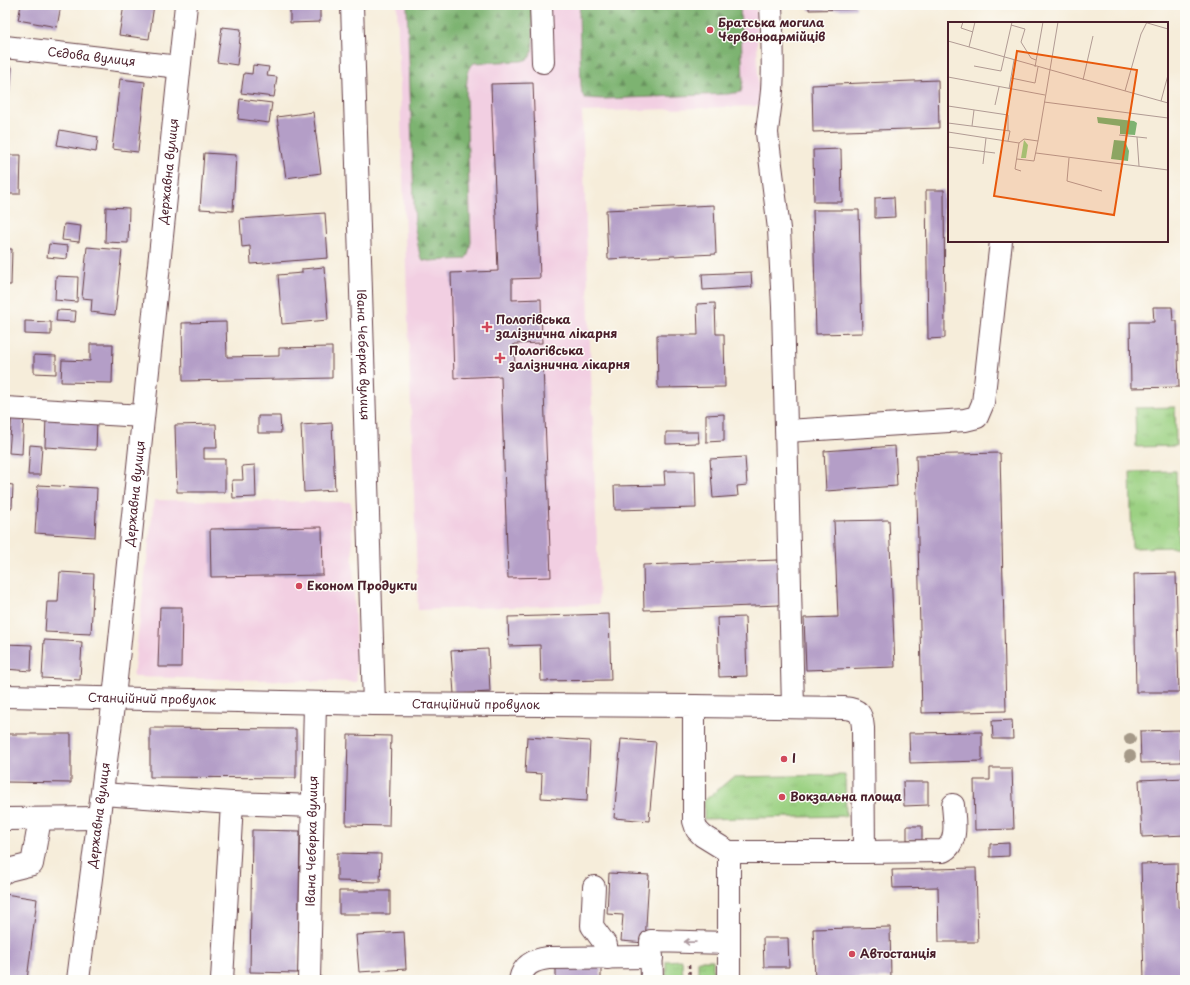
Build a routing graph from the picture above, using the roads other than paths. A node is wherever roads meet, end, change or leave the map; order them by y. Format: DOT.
graph roads {
  1 [pos="186,5"];
  2 [pos="352,5"];
  3 [pos="541,5"];
  4 [pos="771,5"];
  5 [pos="5,47"];
  6 [pos="543,62"];
  7 [pos="179,67"];
  8 [pos="1001,242"];
  9 [pos="5,408"];
  10 [pos="143,416"];
  11 [pos="787,431"];
  12 [pos="5,696"];
  13 [pos="114,698"];
  14 [pos="315,703"];
  15 [pos="374,704"];
  16 [pos="694,706"];
  17 [pos="793,707"];
  18 [pos="102,794"];
  19 [pos="232,803"];
  20 [pos="953,804"];
  21 [pos="313,806"];
  22 [pos="99,818"];
  23 [pos="5,819"];
  24 [pos="40,819"];
  25 [pos="729,852"];
  26 [pos="864,852"];
  27 [pos="5,872"];
  28 [pos="594,887"];
  29 [pos="729,943"];
  30 [pos="652,957"];
  31 [pos="608,958"];
  32 [pos="78,980"];
  33 [pos="222,980"];
  34 [pos="309,980"];
  35 [pos="520,980"];
  36 [pos="652,980"];
  37 [pos="729,980"];
  1 -- 7 [label="street, Державна вулиця"];
  2 -- 15 [label="street, Івана Чеберка вулиця"];
  3 -- 6 [label="street"];
  4 -- 11 [label="street"];
  5 -- 7 [label="street, Сєдова вулиця"];
  7 -- 10 [label="street, Державна вулиця"];
  8 -- 11 [label="street"];
  9 -- 10 [label="street"];
  10 -- 13 [label="street, Державна вулиця"];
  11 -- 17 [label="street"];
  12 -- 13 [label="street, Станційний провулок"];
  13 -- 14 [label="street, Станційний провулок"];
  13 -- 18 [label="street, Державна вулиця"];
  14 -- 15 [label="street, Станційний провулок"];
  14 -- 21 [label="street, Івана Чеберка вулиця"];
  15 -- 16 [label="street, Станційний провулок"];
  16 -- 17 [label="street, Станційний провулок"];
  16 -- 25 [label="street"];
  17 -- 26 [label="street, Станційний провулок"];
  18 -- 19 [label="street"];
  18 -- 22 [label="street, Державна вулиця"];
  19 -- 21 [label="street"];
  19 -- 33 [label="street"];
  20 -- 26 [label="street"];
  21 -- 34 [label="street, Івана Чеберка вулиця"];
  22 -- 24 [label="street"];
  22 -- 32 [label="street, Державна вулиця"];
  23 -- 24 [label="street"];
  24 -- 27 [label="street"];
  25 -- 26 [label="street"];
  25 -- 29 [label="street"];
  28 -- 31 [label="street"];
  29 -- 30 [label="street, one-way"];
  29 -- 37 [label="street"];
  30 -- 31 [label="street"];
  30 -- 36 [label="street"];
  31 -- 35 [label="street"];
}
